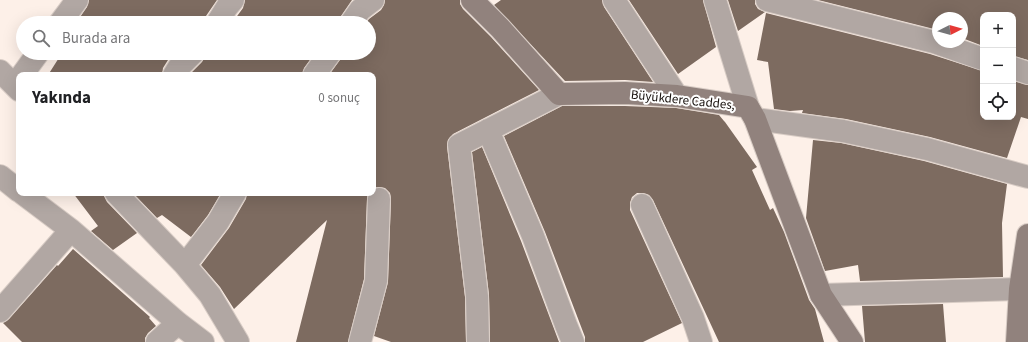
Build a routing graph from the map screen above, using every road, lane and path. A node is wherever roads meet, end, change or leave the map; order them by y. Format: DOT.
graph roads {
  1 [pos="77,0"];
  2 [pos="372,0"];
  3 [pos="472,0"];
  4 [pos="614,0"];
  5 [pos="715,0"];
  6 [pos="768,0"];
  7 [pos="813,6"];
  8 [pos="65,16"];
  9 [pos="356,16"];
  10 [pos="980,57"];
  11 [pos="32,60"];
  12 [pos="186,60"];
  13 [pos="325,60"];
  14 [pos="1016,69"];
  15 [pos="22,72"];
  16 [pos="176,72"];
  17 [pos="316,72"];
  18 [pos="1028,74"];
  19 [pos="558,94"];
  20 [pos="677,96"];
  21 [pos="751,113"];
  22 [pos="488,130"];
  23 [pos="0,176"];
  24 [pos="1028,178"];
  25 [pos="16,189"];
  26 [pos="26,196"];
  27 [pos="119,196"];
  28 [pos="233,196"];
  29 [pos="379,199"];
  30 [pos="642,206"];
  31 [pos="71,230"];
  32 [pos="1028,240"];
  33 [pos="184,265"];
  34 [pos="1020,289"];
  35 [pos="821,295"];
  36 [pos="0,310"];
  37 [pos="178,323"];
  38 [pos="157,342"];
  39 [pos="203,342"];
  40 [pos="238,342"];
  41 [pos="360,342"];
  42 [pos="478,342"];
  43 [pos="573,342"];
  44 [pos="701,342"];
  45 [pos="852,342"];
  46 [pos="1017,342"];
  1 -- 8 [label="street"];
  2 -- 9 [label="street"];
  3 -- 19 [label="street"];
  4 -- 20 [label="street"];
  5 -- 21 [label="street"];
  6 -- 7 [label="street"];
  7 -- 10 [label="street"];
  11 -- 15 [label="street"];
  12 -- 16 [label="street"];
  13 -- 17 [label="street"];
  14 -- 18 [label="street"];
  19 -- 20 [label="street, Büyükdere Caddes,"];
  19 -- 22 [label="street"];
  20 -- 21 [label="street, Büyükdere Caddes,"];
  21 -- 24 [label="street"];
  21 -- 35 [label="street"];
  22 -- 42 [label="street"];
  22 -- 43 [label="street"];
  23 -- 25 [label="street"];
  26 -- 31 [label="street"];
  27 -- 33 [label="street"];
  28 -- 33 [label="street"];
  29 -- 41 [label="street"];
  30 -- 44 [label="street"];
  31 -- 36 [label="street"];
  31 -- 37 [label="street"];
  32 -- 34 [label="street"];
  33 -- 40 [label="street"];
  34 -- 35 [label="street"];
  34 -- 46 [label="street"];
  35 -- 45 [label="street"];
  37 -- 38 [label="street"];
  37 -- 39 [label="street"];
}
